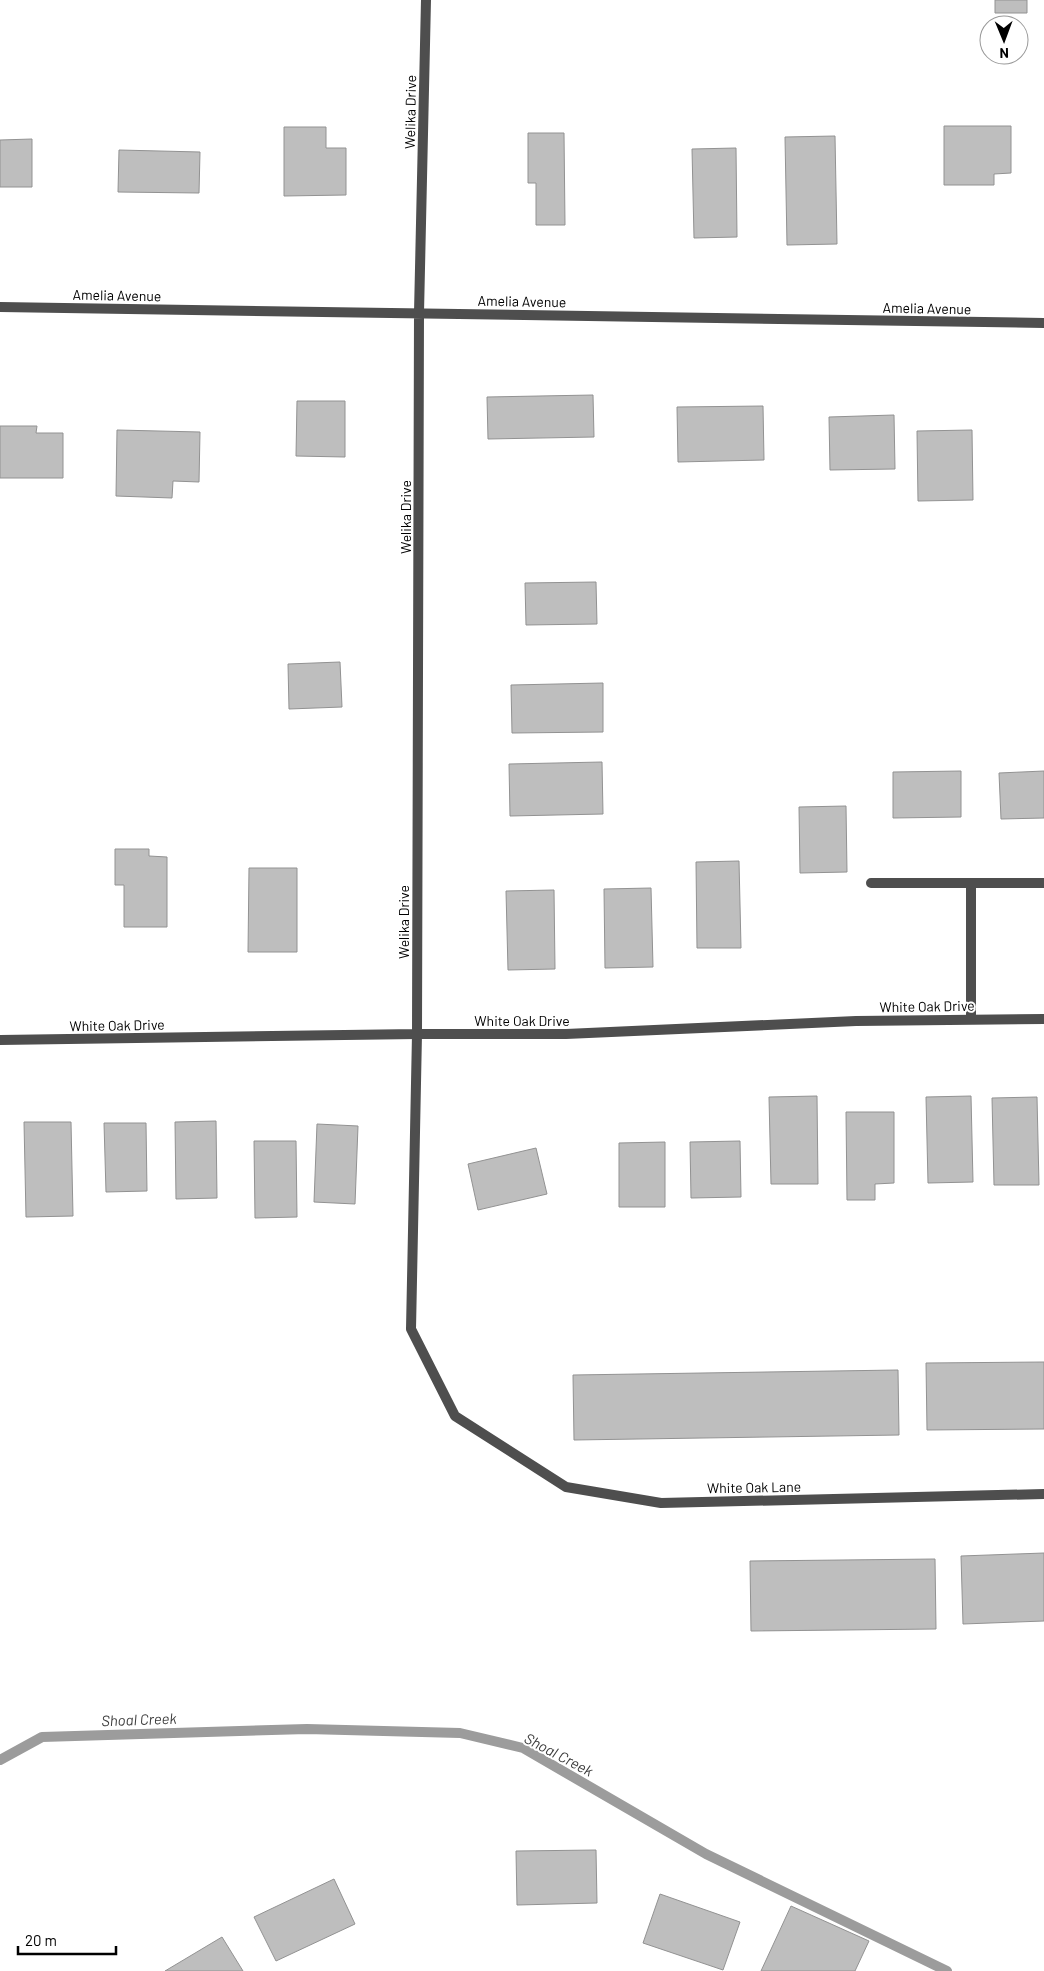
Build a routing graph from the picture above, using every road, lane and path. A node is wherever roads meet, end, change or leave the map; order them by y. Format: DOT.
graph roads {
  1 [pos="426,0"];
  2 [pos="0,308"];
  3 [pos="419,313"];
  4 [pos="1044,323"];
  5 [pos="870,883"];
  6 [pos="1044,883"];
  7 [pos="971,884"];
  8 [pos="971,1019"];
  9 [pos="1044,1019"];
  10 [pos="417,1034"];
  11 [pos="0,1040"];
  12 [pos="481,1433"];
  13 [pos="1044,1494"];
  1 -- 3 [label="street, Welika Drive"];
  2 -- 3 [label="street, Amelia Avenue"];
  3 -- 4 [label="street, Amelia Avenue"];
  3 -- 10 [label="street, Welika Drive"];
  5 -- 7 [label="street"];
  6 -- 7 [label="street"];
  7 -- 8 [label="street"];
  8 -- 9 [label="street, White Oak Drive"];
  8 -- 10 [label="street, White Oak Drive"];
  10 -- 11 [label="street, White Oak Drive"];
  10 -- 12 [label="street, Welika Drive"];
  12 -- 13 [label="street, White Oak Lane"];
}
